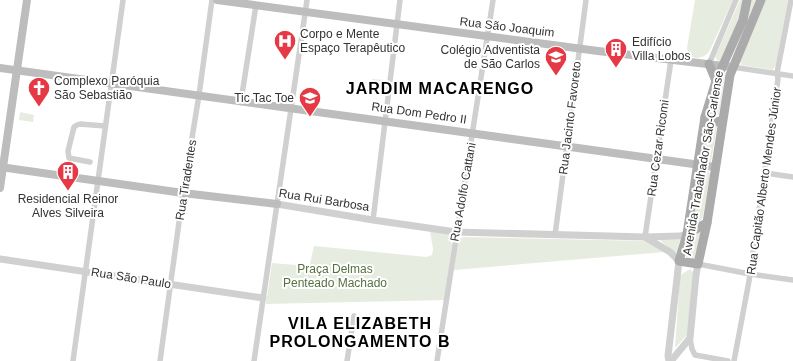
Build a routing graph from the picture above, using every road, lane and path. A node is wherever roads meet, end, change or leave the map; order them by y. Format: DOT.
graph roads {
  1 [pos="28,0"];
  2 [pos="123,0"];
  3 [pos="212,0"];
  4 [pos="217,0"];
  5 [pos="307,0"];
  6 [pos="400,0"];
  7 [pos="493,0"];
  8 [pos="586,0"];
  9 [pos="736,0"];
  10 [pos="747,0"];
  11 [pos="761,0"];
  12 [pos="791,0"];
  13 [pos="256,5"];
  14 [pos="305,12"];
  15 [pos="397,25"];
  16 [pos="488,36"];
  17 [pos="579,48"];
  18 [pos="671,60"];
  19 [pos="709,64"];
  20 [pos="728,66"];
  21 [pos="0,68"];
  22 [pos="16,70"];
  23 [pos="777,73"];
  24 [pos="793,76"];
  25 [pos="716,81"];
  26 [pos="112,83"];
  27 [pos="199,95"];
  28 [pos="241,102"];
  29 [pos="290,107"];
  30 [pos="705,117"];
  31 [pos="384,121"];
  32 [pos="722,121"];
  33 [pos="105,126"];
  34 [pos="473,132"];
  35 [pos="568,145"];
  36 [pos="656,158"];
  37 [pos="90,162"];
  38 [pos="698,164"];
  39 [pos="2,167"];
  40 [pos="716,167"];
  41 [pos="765,173"];
  42 [pos="793,177"];
  43 [pos="98,180"];
  44 [pos="0,188"];
  45 [pos="183,193"];
  46 [pos="277,204"];
  47 [pos="373,220"];
  48 [pos="707,223"];
  49 [pos="456,232"];
  50 [pos="687,234"];
  51 [pos="555,235"];
  52 [pos="645,237"];
  53 [pos="0,259"];
  54 [pos="679,261"];
  55 [pos="698,264"];
  56 [pos="85,271"];
  57 [pos="750,274"];
  58 [pos="793,280"];
  59 [pos="171,284"];
  60 [pos="263,298"];
  61 [pos="354,316"];
  62 [pos="690,338"];
  63 [pos="73,361"];
  64 [pos="160,361"];
  65 [pos="254,361"];
  66 [pos="347,361"];
  67 [pos="436,361"];
  68 [pos="670,361"];
  69 [pos="728,361"];
  70 [pos="734,361"];
  1 -- 22 [label="main road"];
  2 -- 26 [label="street"];
  3 -- 27 [label="street, Rua Tiradentes"];
  4 -- 13 [label="main road, Rua São Joaquim"];
  5 -- 14 [label="street"];
  6 -- 15 [label="street"];
  7 -- 16 [label="street, Rua Adolfo Cattani"];
  8 -- 17 [label="street, Rua Jacinto Favoreto"];
  9 -- 19 [label="street"];
  10 -- 20 [label="main road, Avenida Trabalhador São-Carlense"];
  11 -- 20 [label="main road, Avenida Trabalhador São-Carlense"];
  12 -- 23 [label="street, Rua Capitão Alberto Mendes Júnior"];
  13 -- 14 [label="main road, Rua São Joaquim"];
  13 -- 28 [label="street"];
  14 -- 15 [label="main road, Rua São Joaquim"];
  14 -- 29 [label="street"];
  15 -- 16 [label="main road, Rua São Joaquim"];
  15 -- 31 [label="street"];
  16 -- 17 [label="main road, Rua São Joaquim"];
  16 -- 34 [label="street, Rua Adolfo Cattani"];
  17 -- 18 [label="main road, Rua São Joaquim"];
  17 -- 35 [label="street, Rua Jacinto Favoreto"];
  18 -- 19 [label="main road, Rua São Joaquim"];
  18 -- 36 [label="street, Rua Cezar Ricomi"];
  19 -- 20 [label="main road, Rua São Joaquim"];
  19 -- 25 [label="main road"];
  20 -- 23 [label="street, Rua São Joaquim"];
  20 -- 25 [label="main road, Avenida Trabalhador São-Carlense"];
  20 -- 32 [label="main road, Avenida Trabalhador São-Carlense"];
  21 -- 22 [label="main road, Rua Dom Pedro II"];
  22 -- 26 [label="main road, Rua Dom Pedro II"];
  22 -- 39 [label="main road"];
  23 -- 24 [label="street, Rua São Joaquim"];
  23 -- 41 [label="street, Rua Capitão Alberto Mendes Júnior"];
  25 -- 30 [label="main road, Avenida Trabalhador São-Carlense"];
  26 -- 27 [label="main road, Rua Dom Pedro II"];
  26 -- 33 [label="street"];
  27 -- 28 [label="main road, Rua Dom Pedro II"];
  27 -- 45 [label="street, Rua Tiradentes"];
  28 -- 29 [label="main road, Rua Dom Pedro II"];
  29 -- 31 [label="main road, Rua Dom Pedro II"];
  29 -- 46 [label="street"];
  30 -- 32 [label="main road"];
  30 -- 38 [label="main road, Avenida Trabalhador São-Carlense"];
  31 -- 34 [label="main road, Rua Dom Pedro II"];
  31 -- 47 [label="street"];
  32 -- 40 [label="main road, Avenida Trabalhador São-Carlense"];
  33 -- 37 [label="street"];
  33 -- 43 [label="street"];
  34 -- 35 [label="main road, Rua Dom Pedro II"];
  34 -- 49 [label="street, Rua Adolfo Cattani"];
  35 -- 36 [label="main road, Rua Dom Pedro II"];
  35 -- 51 [label="street, Rua Jacinto Favoreto"];
  36 -- 38 [label="main road, Rua Dom Pedro II"];
  36 -- 52 [label="street, Rua Cezar Ricomi"];
  38 -- 40 [label="main road, Rua Dom Pedro II"];
  38 -- 50 [label="main road, Avenida Trabalhador São-Carlense"];
  39 -- 43 [label="main road, Rua Rui Barbosa"];
  39 -- 44 [label="main road"];
  40 -- 48 [label="main road, Avenida Trabalhador São-Carlense"];
  41 -- 42 [label="street"];
  41 -- 57 [label="street, Rua Capitão Alberto Mendes Júnior"];
  43 -- 45 [label="main road, Rua Rui Barbosa"];
  43 -- 56 [label="street"];
  45 -- 46 [label="main road, Rua Rui Barbosa"];
  45 -- 59 [label="street, Rua Tiradentes"];
  46 -- 47 [label="street, Rua Rui Barbosa"];
  46 -- 60 [label="street"];
  47 -- 49 [label="street, Rua Rui Barbosa"];
  48 -- 50 [label="main road"];
  48 -- 55 [label="main road, Avenida Trabalhador São-Carlense"];
  49 -- 51 [label="street, Rua Rui Barbosa"];
  49 -- 67 [label="street, Rua Adolfo Cattani"];
  50 -- 52 [label="street, Rua Rui Barbosa"];
  50 -- 54 [label="main road, Avenida Trabalhador São-Carlense"];
  51 -- 52 [label="street, Rua Rui Barbosa"];
  52 -- 54 [label="street, Rua Rui Barbosa"];
  53 -- 56 [label="street, Rua São Paulo"];
  54 -- 55 [label="main road"];
  54 -- 68 [label="street"];
  55 -- 57 [label="street"];
  55 -- 62 [label="street"];
  56 -- 59 [label="street, Rua São Paulo"];
  56 -- 63 [label="street"];
  57 -- 58 [label="street"];
  57 -- 70 [label="street, Rua Capitão Alberto Mendes Júnior"];
  59 -- 60 [label="street, Rua São Paulo"];
  59 -- 64 [label="street, Rua Tiradentes"];
  60 -- 65 [label="street"];
  61 -- 66 [label="street"];
  62 -- 68 [label="street"];
  62 -- 69 [label="street"];
}
